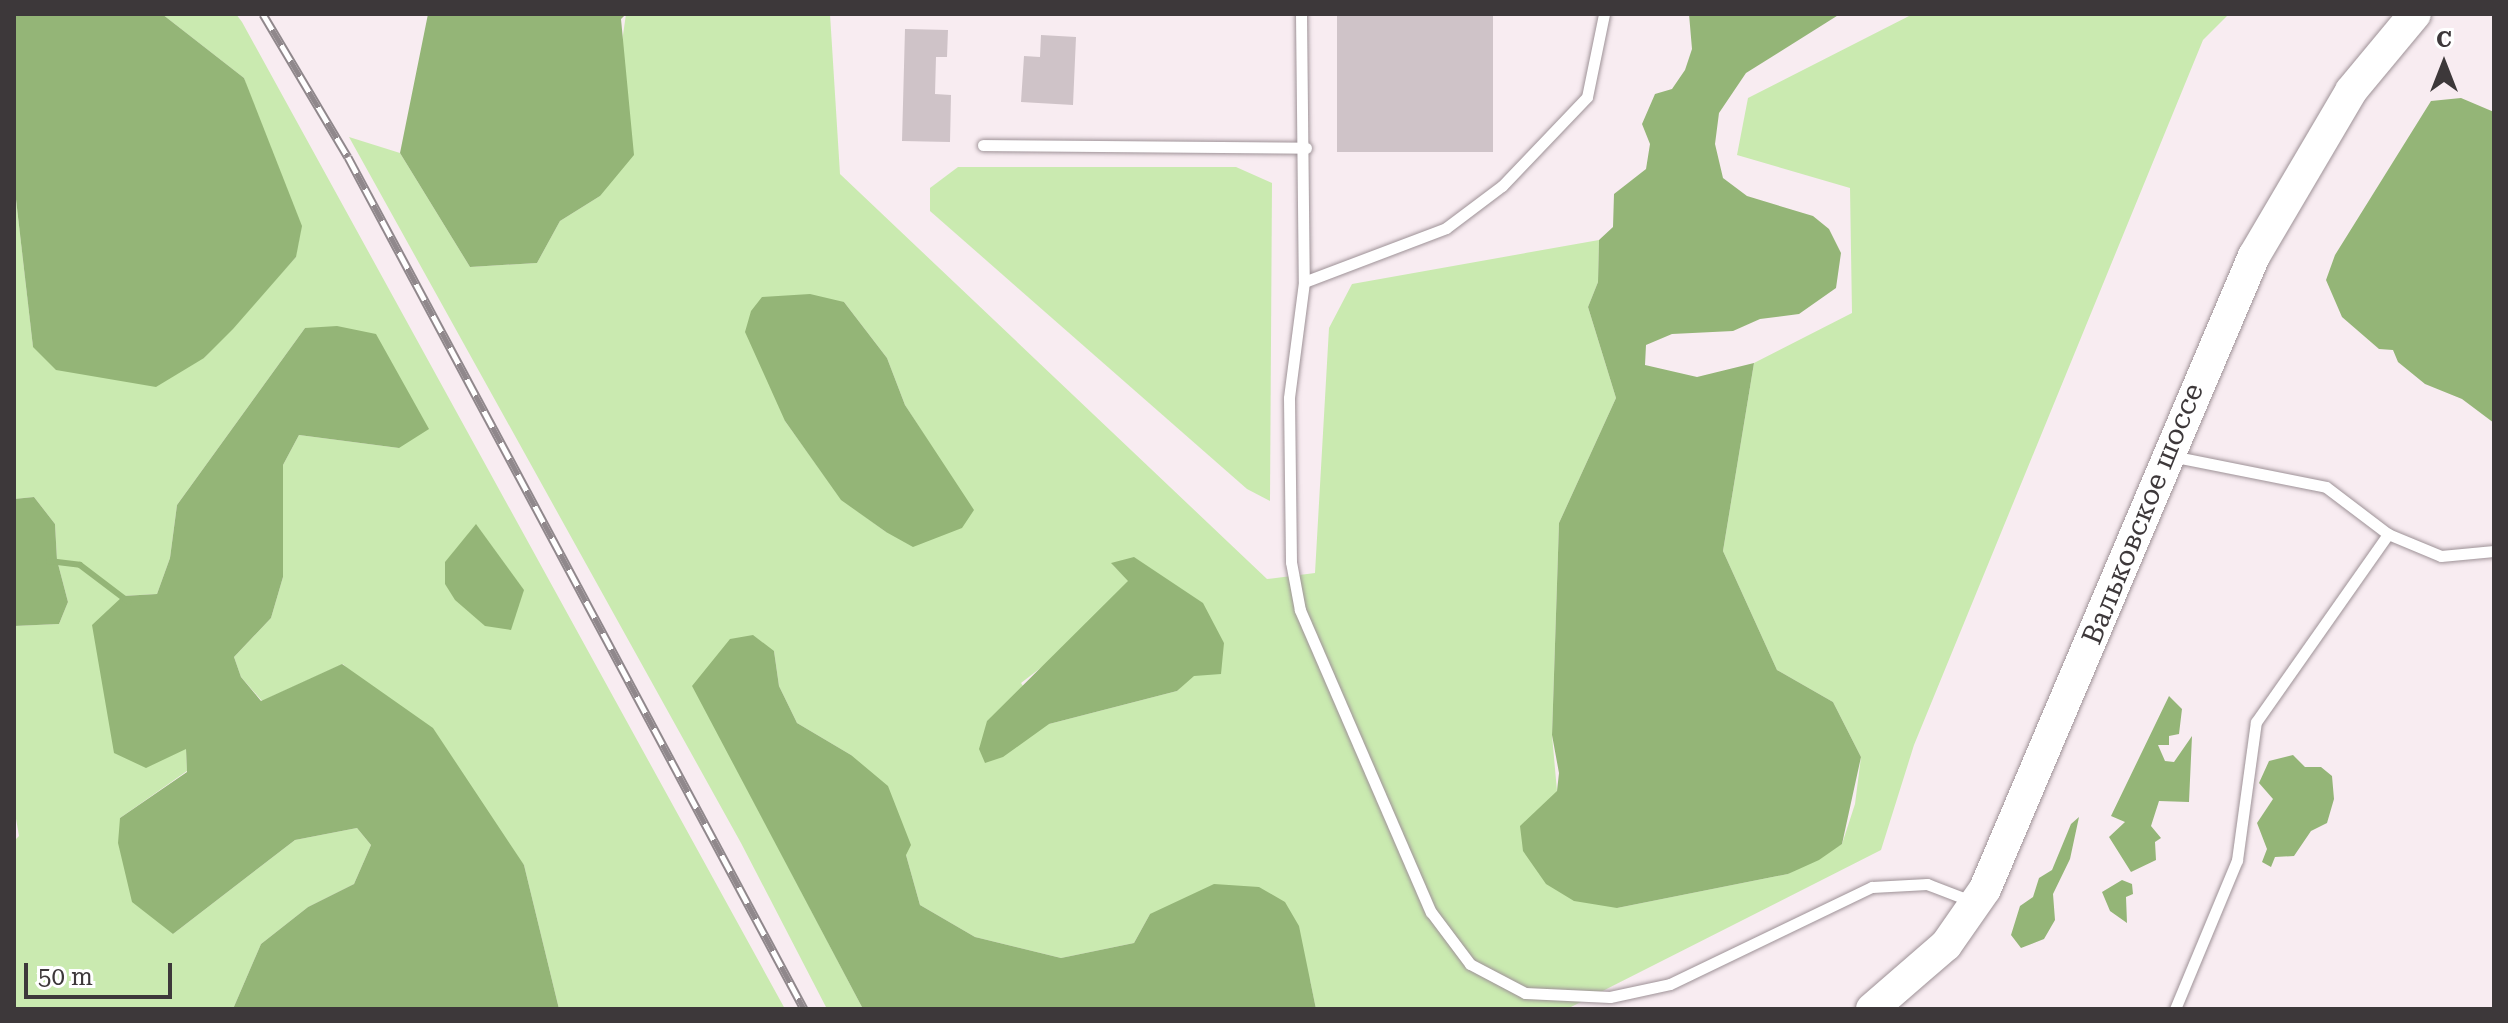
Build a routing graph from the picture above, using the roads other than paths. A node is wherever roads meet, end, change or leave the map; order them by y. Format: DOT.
graph roads {
  1 [pos="1301,14"];
  2 [pos="1604,14"];
  3 [pos="2415,14"];
  4 [pos="983,145"];
  5 [pos="1306,148"];
  6 [pos="1304,282"];
  7 [pos="2166,455"];
  8 [pos="2388,534"];
  9 [pos="2494,551"];
  10 [pos="1976,903"];
  11 [pos="1872,1009"];
  12 [pos="2175,1009"];
  1 -- 5 [label="lane"];
  2 -- 6 [label="lane"];
  3 -- 7 [label="main road, Вальковское шоссе"];
  4 -- 5 [label="lane"];
  5 -- 6 [label="lane"];
  6 -- 10 [label="lane"];
  7 -- 8 [label="lane"];
  7 -- 10 [label="main road, Вальковское шоссе"];
  8 -- 9 [label="lane"];
  8 -- 12 [label="lane"];
  10 -- 11 [label="main road, Вальковское шоссе"];
}
